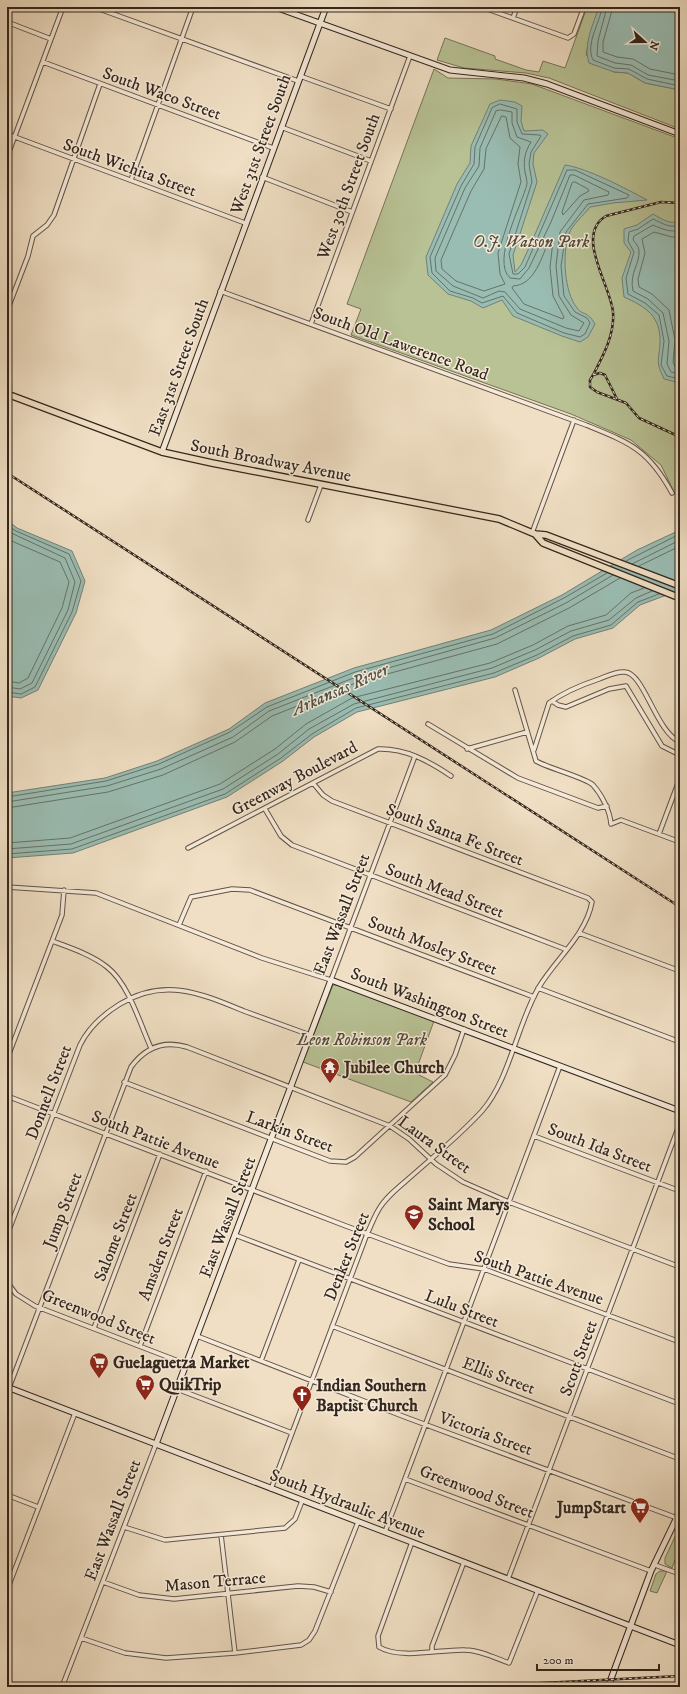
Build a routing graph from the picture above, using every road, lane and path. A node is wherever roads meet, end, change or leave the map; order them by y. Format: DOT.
graph roads {
  1 [pos="63,7"];
  2 [pos="94,7"];
  3 [pos="193,7"];
  4 [pos="275,7"];
  5 [pos="326,7"];
  6 [pos="482,7"];
  7 [pos="517,7"];
  8 [pos="584,7"];
  9 [pos="513,18"];
  10 [pos="7,22"];
  11 [pos="320,23"];
  12 [pos="51,39"];
  13 [pos="181,39"];
  14 [pos="410,56"];
  15 [pos="43,62"];
  16 [pos="299,78"];
  17 [pos="100,84"];
  18 [pos="158,105"];
  19 [pos="391,109"];
  20 [pos="281,127"];
  21 [pos="7,134"];
  22 [pos="680,134"];
  23 [pos="14,138"];
  24 [pos="273,148"];
  25 [pos="7,157"];
  26 [pos="73,160"];
  27 [pos="372,161"];
  28 [pos="262,177"];
  29 [pos="131,180"];
  30 [pos="352,212"];
  31 [pos="245,223"];
  32 [pos="220,291"];
  33 [pos="7,311"];
  34 [pos="311,324"];
  35 [pos="7,394"];
  36 [pos="574,420"];
  37 [pos="162,452"];
  38 [pos="321,484"];
  39 [pos="672,493"];
  40 [pos="308,520"];
  41 [pos="534,534"];
  42 [pos="680,586"];
  43 [pos="680,598"];
  44 [pos="516,690"];
  45 [pos="552,701"];
  46 [pos="428,724"];
  47 [pos="527,732"];
  48 [pos="680,742"];
  49 [pos="467,749"];
  50 [pos="534,753"];
  51 [pos="680,755"];
  52 [pos="415,756"];
  53 [pos="451,776"];
  54 [pos="680,778"];
  55 [pos="313,783"];
  56 [pos="607,806"];
  57 [pos="264,809"];
  58 [pos="390,823"];
  59 [pos="659,834"];
  60 [pos="680,842"];
  61 [pos="188,848"];
  62 [pos="370,875"];
  63 [pos="7,887"];
  64 [pos="64,890"];
  65 [pos="592,902"];
  66 [pos="179,925"];
  67 [pos="350,928"];
  68 [pos="579,933"];
  69 [pos="52,941"];
  70 [pos="565,949"];
  71 [pos="680,971"];
  72 [pos="331,980"];
  73 [pos="538,988"];
  74 [pos="534,997"];
  75 [pos="129,998"];
  76 [pos="464,1029"];
  77 [pos="310,1035"];
  78 [pos="680,1042"];
  79 [pos="151,1048"];
  80 [pos="512,1048"];
  81 [pos="7,1059"];
  82 [pos="560,1066"];
  83 [pos="124,1082"];
  84 [pos="290,1087"];
  85 [pos="7,1096"];
  86 [pos="680,1111"];
  87 [pos="54,1114"];
  88 [pos="680,1123"];
  89 [pos="390,1126"];
  90 [pos="105,1133"];
  91 [pos="534,1136"];
  92 [pos="271,1138"];
  93 [pos="160,1154"];
  94 [pos="431,1159"];
  95 [pos="206,1171"];
  96 [pos="657,1182"];
  97 [pos="252,1189"];
  98 [pos="680,1191"];
  99 [pos="509,1202"];
  100 [pos="8,1227"];
  101 [pos="367,1234"];
  102 [pos="7,1235"];
  103 [pos="235,1235"];
  104 [pos="632,1249"];
  105 [pos="300,1260"];
  106 [pos="680,1267"];
  107 [pos="484,1269"];
  108 [pos="350,1279"];
  109 [pos="7,1282"];
  110 [pos="9,1289"];
  111 [pos="39,1307"];
  112 [pos="608,1315"];
  113 [pos="464,1322"];
  114 [pos="332,1326"];
  115 [pos="94,1328"];
  116 [pos="197,1336"];
  117 [pos="680,1342"];
  118 [pos="140,1346"];
  119 [pos="261,1361"];
  120 [pos="186,1364"];
  121 [pos="446,1369"];
  122 [pos="588,1370"];
  123 [pos="311,1380"];
  124 [pos="8,1388"];
  125 [pos="177,1389"];
  126 [pos="680,1404"];
  127 [pos="75,1413"];
  128 [pos="570,1416"];
  129 [pos="426,1424"];
  130 [pos="292,1433"];
  131 [pos="156,1444"];
  132 [pos="680,1459"];
  133 [pos="550,1470"];
  134 [pos="406,1478"];
  135 [pos="271,1489"];
  136 [pos="7,1495"];
  137 [pos="302,1500"];
  138 [pos="38,1507"];
  139 [pos="679,1514"];
  140 [pos="358,1522"];
  141 [pos="529,1525"];
  142 [pos="124,1527"];
  143 [pos="385,1532"];
  144 [pos="221,1535"];
  145 [pos="412,1542"];
  146 [pos="464,1562"];
  147 [pos="655,1565"];
  148 [pos="651,1571"];
  149 [pos="680,1574"];
  150 [pos="508,1579"];
  151 [pos="103,1582"];
  152 [pos="7,1590"];
  153 [pos="538,1590"];
  154 [pos="331,1592"];
  155 [pos="228,1594"];
  156 [pos="630,1626"];
  157 [pos="81,1638"];
  158 [pos="680,1645"];
  159 [pos="432,1651"];
  160 [pos="235,1653"];
  161 [pos="62,1687"];
  162 [pos="608,1687"];
  1 -- 12 [label="street"];
  2 -- 13 [label="street"];
  3 -- 13 [label="street"];
  4 -- 11 [label="street"];
  5 -- 11 [label="street, West 31st Street South"];
  6 -- 9 [label="street"];
  7 -- 9 [label="street"];
  8 -- 9 [label="street"];
  10 -- 12 [label="street"];
  11 -- 14 [label="street"];
  11 -- 16 [label="street, West 31st Street South"];
  12 -- 15 [label="street"];
  13 -- 16 [label="street"];
  13 -- 18 [label="street"];
  14 -- 19 [label="street, West 30th Street South"];
  14 -- 22 [label="street"];
  15 -- 17 [label="street, South Waco Street"];
  15 -- 23 [label="street"];
  16 -- 19 [label="street"];
  16 -- 20 [label="street, West 31st Street South"];
  17 -- 18 [label="street, South Waco Street"];
  17 -- 26 [label="street"];
  18 -- 24 [label="street, South Waco Street"];
  18 -- 29 [label="street"];
  19 -- 27 [label="street, West 30th Street South"];
  20 -- 24 [label="street, West 31st Street South"];
  20 -- 27 [label="street"];
  21 -- 23 [label="street, South Wichita Street"];
  23 -- 25 [label="street"];
  23 -- 26 [label="street, South Wichita Street"];
  24 -- 28 [label="street, West 31st Street South"];
  26 -- 29 [label="street, South Wichita Street"];
  26 -- 33 [label="street"];
  27 -- 30 [label="street, West 30th Street South"];
  28 -- 30 [label="street"];
  28 -- 31 [label="street, West 31st Street South"];
  29 -- 31 [label="street, South Wichita Street"];
  30 -- 34 [label="street, West 30th Street South"];
  31 -- 32 [label="street, West 31st Street South"];
  32 -- 34 [label="street, South Old Lawerence Road"];
  32 -- 37 [label="street, East 31st Street South"];
  34 -- 36 [label="street, South Old Lawerence Road"];
  35 -- 37 [label="main road, South Broadway Avenue"];
  36 -- 39 [label="street, South Old Lawerence Road"];
  36 -- 41 [label="street"];
  37 -- 38 [label="main road, South Broadway Avenue"];
  38 -- 40 [label="street"];
  38 -- 41 [label="main road, South Broadway Avenue"];
  41 -- 42 [label="main road, South Broadway Avenue"];
  41 -- 43 [label="main road, South Broadway Avenue"];
  44 -- 47 [label="street"];
  45 -- 48 [label="street"];
  45 -- 50 [label="street"];
  45 -- 51 [label="street"];
  46 -- 49 [label="street"];
  47 -- 49 [label="street"];
  47 -- 50 [label="street"];
  49 -- 56 [label="street"];
  50 -- 56 [label="street"];
  52 -- 53 [label="street, Greenway Boulevard"];
  52 -- 55 [label="street, Greenway Boulevard"];
  52 -- 58 [label="street, East Wassall Street"];
  54 -- 59 [label="street"];
  55 -- 57 [label="street, Greenway Boulevard"];
  55 -- 58 [label="street, South Santa Fe Street"];
  56 -- 59 [label="street"];
  57 -- 61 [label="street, Greenway Boulevard"];
  57 -- 62 [label="street, South Mead Street"];
  58 -- 62 [label="street, East Wassall Street"];
  58 -- 65 [label="street, South Santa Fe Street"];
  59 -- 60 [label="street"];
  62 -- 67 [label="street, East Wassall Street"];
  62 -- 70 [label="street, South Mead Street"];
  63 -- 64 [label="street, South Washington Street"];
  64 -- 66 [label="street, South Washington Street"];
  64 -- 69 [label="street"];
  65 -- 68 [label="street, Denker Street"];
  66 -- 67 [label="street, South Mosley Street"];
  66 -- 72 [label="street, South Washington Street"];
  67 -- 72 [label="street, East Wassall Street"];
  67 -- 74 [label="street, South Mosley Street"];
  68 -- 70 [label="street, Denker Street"];
  68 -- 71 [label="street"];
  69 -- 75 [label="street"];
  69 -- 81 [label="street"];
  70 -- 73 [label="street, Denker Street"];
  72 -- 76 [label="street, South Washington Street"];
  72 -- 77 [label="street, East Wassall Street"];
  73 -- 74 [label="street, Denker Street"];
  73 -- 78 [label="street"];
  74 -- 80 [label="street, Denker Street"];
  75 -- 77 [label="street"];
  75 -- 79 [label="street"];
  75 -- 87 [label="street, Donnell Street"];
  76 -- 80 [label="street, South Washington Street"];
  76 -- 89 [label="street, Larkin Street"];
  77 -- 84 [label="street, East Wassall Street"];
  79 -- 83 [label="street, Jump Street"];
  79 -- 84 [label="street, Laura Street"];
  80 -- 82 [label="street, South Washington Street"];
  80 -- 94 [label="street, Denker Street"];
  82 -- 86 [label="street, South Washington Street"];
  82 -- 91 [label="street"];
  83 -- 90 [label="street, Jump Street"];
  83 -- 92 [label="street, Larkin Street"];
  84 -- 89 [label="street, Laura Street"];
  84 -- 92 [label="street, East Wassall Street"];
  85 -- 87 [label="street, South Pattie Avenue"];
  87 -- 90 [label="street, South Pattie Avenue"];
  87 -- 100 [label="street, Donnell Street"];
  88 -- 96 [label="street, Scott Street"];
  89 -- 92 [label="street, Larkin Street"];
  89 -- 94 [label="street, Laura Street"];
  90 -- 93 [label="street, South Pattie Avenue"];
  90 -- 111 [label="street, Jump Street"];
  91 -- 96 [label="street, South Ida Street"];
  91 -- 99 [label="street"];
  92 -- 97 [label="street, East Wassall Street"];
  93 -- 95 [label="street, South Pattie Avenue"];
  93 -- 115 [label="street, Salome Street"];
  94 -- 99 [label="street, Laura Street"];
  94 -- 101 [label="street, Denker Street"];
  95 -- 97 [label="street, South Pattie Avenue"];
  95 -- 118 [label="street, Amsden Street"];
  96 -- 98 [label="street, South Ida Street"];
  96 -- 104 [label="street, Scott Street"];
  97 -- 101 [label="street, South Pattie Avenue"];
  97 -- 103 [label="street, East Wassall Street"];
  99 -- 104 [label="street, Laura Street"];
  99 -- 107 [label="street"];
  100 -- 102 [label="street, Donnell Street"];
  101 -- 107 [label="street, South Pattie Avenue"];
  101 -- 108 [label="street, Denker Street"];
  103 -- 105 [label="street, Lulu Street"];
  103 -- 116 [label="street, East Wassall Street"];
  104 -- 106 [label="street, Laura Street"];
  104 -- 112 [label="street, Scott Street"];
  105 -- 108 [label="street, Lulu Street"];
  105 -- 119 [label="street"];
  107 -- 112 [label="street, South Pattie Avenue"];
  107 -- 113 [label="street"];
  108 -- 113 [label="street, Lulu Street"];
  108 -- 114 [label="street, Denker Street"];
  109 -- 110 [label="street"];
  110 -- 111 [label="street, Greenwood Street"];
  111 -- 115 [label="street, Greenwood Street"];
  111 -- 124 [label="street, Jump Street"];
  112 -- 117 [label="street, South Pattie Avenue"];
  112 -- 122 [label="street, Scott Street"];
  113 -- 121 [label="street"];
  113 -- 122 [label="street, Lulu Street"];
  114 -- 121 [label="street, Ellis Street"];
  114 -- 123 [label="street, Denker Street"];
  115 -- 118 [label="street, Greenwood Street"];
  116 -- 119 [label="street, Victoria Street"];
  116 -- 120 [label="street, East Wassall Street"];
  118 -- 120 [label="street, Greenwood Street"];
  119 -- 123 [label="street, Victoria Street"];
  120 -- 125 [label="street, East Wassall Street"];
  121 -- 128 [label="street, Ellis Street"];
  121 -- 129 [label="street"];
  122 -- 126 [label="street, Lulu Street"];
  122 -- 128 [label="street, Scott Street"];
  123 -- 129 [label="street, Victoria Street"];
  123 -- 130 [label="street, Denker Street"];
  124 -- 127 [label="street, South Hydraulic Avenue"];
  125 -- 130 [label="street"];
  125 -- 131 [label="street, East Wassall Street"];
  127 -- 131 [label="street, South Hydraulic Avenue"];
  127 -- 138 [label="street"];
  128 -- 132 [label="street, Ellis Street"];
  128 -- 133 [label="street, Scott Street"];
  129 -- 133 [label="street, Victoria Street"];
  129 -- 134 [label="street"];
  130 -- 135 [label="street, Denker Street"];
  131 -- 135 [label="street, South Hydraulic Avenue"];
  131 -- 142 [label="street, East Wassall Street"];
  133 -- 139 [label="street, Victoria Street"];
  133 -- 141 [label="street, Scott Street"];
  134 -- 141 [label="street, Greenwood Street"];
  134 -- 143 [label="street"];
  135 -- 137 [label="street, South Hydraulic Avenue"];
  136 -- 138 [label="street"];
  137 -- 140 [label="street, South Hydraulic Avenue"];
  137 -- 144 [label="street"];
  138 -- 152 [label="street"];
  139 -- 147 [label="street"];
  140 -- 143 [label="street, South Hydraulic Avenue"];
  140 -- 154 [label="street"];
  141 -- 148 [label="street, Greenwood Street"];
  141 -- 150 [label="street, Scott Street"];
  142 -- 144 [label="street"];
  142 -- 151 [label="street, East Wassall Street"];
  143 -- 145 [label="street, South Hydraulic Avenue"];
  144 -- 155 [label="street"];
  145 -- 146 [label="street, South Hydraulic Avenue"];
  145 -- 159 [label="street"];
  146 -- 150 [label="street, South Hydraulic Avenue"];
  146 -- 159 [label="street"];
  147 -- 148 [label="street"];
  147 -- 149 [label="street"];
  148 -- 156 [label="street"];
  150 -- 153 [label="street, South Hydraulic Avenue"];
  151 -- 155 [label="street, Mason Terrace"];
  151 -- 157 [label="street, East Wassall Street"];
  153 -- 156 [label="street, South Hydraulic Avenue"];
  153 -- 159 [label="street"];
  154 -- 155 [label="street, Mason Terrace"];
  154 -- 160 [label="street"];
  155 -- 160 [label="street"];
  156 -- 158 [label="street, South Hydraulic Avenue"];
  156 -- 162 [label="street"];
  157 -- 160 [label="street"];
  157 -- 161 [label="street, East Wassall Street"];
}
